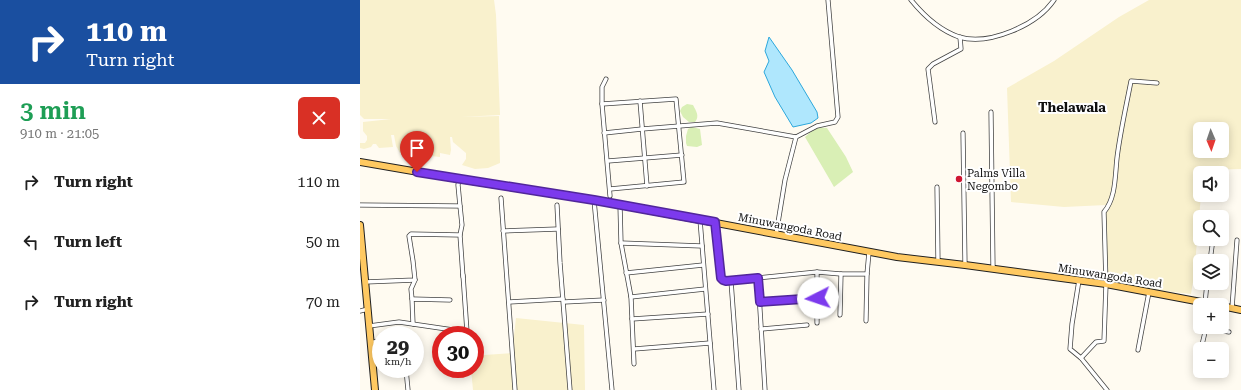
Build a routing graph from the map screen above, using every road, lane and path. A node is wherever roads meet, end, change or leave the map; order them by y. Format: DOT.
graph roads {
  1 [pos="828,0"];
  2 [pos="911,0"];
  3 [pos="1054,0"];
  4 [pos="960,37"];
  5 [pos="606,79"];
  6 [pos="1157,83"];
  7 [pos="640,101"];
  8 [pos="602,104"];
  9 [pos="992,112"];
  10 [pos="935,122"];
  11 [pos="679,126"];
  12 [pos="642,129"];
  13 [pos="604,133"];
  14 [pos="962,133"];
  15 [pos="796,137"];
  16 [pos="682,155"];
  17 [pos="645,158"];
  18 [pos="608,161"];
  19 [pos="360,162"];
  20 [pos="460,179"];
  21 [pos="647,186"];
  22 [pos="937,187"];
  23 [pos="610,189"];
  24 [pos="610,196"];
  25 [pos="502,198"];
  26 [pos="594,200"];
  27 [pos="360,205"];
  28 [pos="557,205"];
  29 [pos="620,205"];
  30 [pos="460,206"];
  31 [pos="700,220"];
  32 [pos="715,222"];
  33 [pos="360,225"];
  34 [pos="558,229"];
  35 [pos="503,231"];
  36 [pos="460,235"];
  37 [pos="776,235"];
  38 [pos="1237,240"];
  39 [pos="622,243"];
  40 [pos="702,246"];
  41 [pos="869,252"];
  42 [pos="462,260"];
  43 [pos="938,262"];
  44 [pos="703,265"];
  45 [pos="965,265"];
  46 [pos="993,268"];
  47 [pos="817,272"];
  48 [pos="626,273"];
  49 [pos="841,274"];
  50 [pos="867,274"];
  51 [pos="463,277"];
  52 [pos="758,278"];
  53 [pos="415,280"];
  54 [pos="1079,280"];
  55 [pos="731,281"];
  56 [pos="365,282"];
  57 [pos="1106,284"];
  58 [pos="705,289"];
  59 [pos="1149,292"];
  60 [pos="631,297"];
  61 [pos="818,298"];
  62 [pos="412,299"];
  63 [pos="450,300"];
  64 [pos="604,300"];
  65 [pos="564,301"];
  66 [pos="1193,301"];
  67 [pos="509,302"];
  68 [pos="760,302"];
  69 [pos="1229,307"];
  70 [pos="1232,308"];
  71 [pos="368,309"];
  72 [pos="1241,310"];
  73 [pos="360,311"];
  74 [pos="708,314"];
  75 [pos="840,315"];
  76 [pos="632,319"];
  77 [pos="866,321"];
  78 [pos="817,323"];
  79 [pos="413,324"];
  80 [pos="807,325"];
  81 [pos="369,326"];
  82 [pos="761,329"];
  83 [pos="371,343"];
  84 [pos="710,343"];
  85 [pos="634,349"];
  86 [pos="1138,350"];
  87 [pos="1081,358"];
  88 [pos="634,364"];
  89 [pos="407,378"];
  90 [pos="375,390"];
  91 [pos="408,390"];
  92 [pos="515,390"];
  93 [pos="570,390"];
  94 [pos="612,390"];
  95 [pos="714,390"];
  96 [pos="739,390"];
  97 [pos="765,390"];
  98 [pos="1107,390"];
  1 -- 15 [label="street"];
  2 -- 4 [label="street"];
  3 -- 4 [label="street"];
  4 -- 10 [label="street"];
  5 -- 8 [label="street"];
  6 -- 57 [label="street"];
  7 -- 8 [label="street"];
  7 -- 11 [label="street"];
  7 -- 12 [label="street"];
  8 -- 13 [label="street"];
  9 -- 46 [label="street"];
  11 -- 12 [label="street"];
  11 -- 15 [label="street"];
  11 -- 16 [label="street"];
  12 -- 13 [label="street"];
  12 -- 17 [label="street"];
  13 -- 18 [label="street"];
  14 -- 45 [label="street"];
  15 -- 37 [label="street"];
  16 -- 17 [label="street"];
  16 -- 21 [label="street"];
  17 -- 18 [label="street"];
  17 -- 21 [label="street"];
  18 -- 23 [label="street"];
  19 -- 20 [label="main road, Minuwangoda Road"];
  20 -- 26 [label="main road, Minuwangoda Road"];
  20 -- 30 [label="street"];
  21 -- 23 [label="street"];
  22 -- 43 [label="street"];
  23 -- 24 [label="street"];
  25 -- 35 [label="street"];
  26 -- 29 [label="main road, Minuwangoda Road"];
  26 -- 64 [label="street"];
  27 -- 30 [label="street"];
  28 -- 34 [label="street"];
  29 -- 31 [label="main road, Minuwangoda Road"];
  29 -- 39 [label="street"];
  30 -- 36 [label="street"];
  31 -- 32 [label="main road, Minuwangoda Road"];
  31 -- 40 [label="street"];
  32 -- 37 [label="main road, Minuwangoda Road"];
  32 -- 55 [label="street"];
  33 -- 56 [label="main road"];
  34 -- 35 [label="street"];
  34 -- 65 [label="street"];
  35 -- 67 [label="street"];
  36 -- 42 [label="street"];
  36 -- 53 [label="street"];
  37 -- 41 [label="main road, Minuwangoda Road"];
  38 -- 70 [label="street"];
  39 -- 40 [label="street"];
  39 -- 48 [label="street"];
  40 -- 44 [label="street"];
  41 -- 43 [label="main road, Minuwangoda Road"];
  41 -- 50 [label="street"];
  42 -- 51 [label="street"];
  42 -- 79 [label="street"];
  43 -- 45 [label="main road, Minuwangoda Road"];
  44 -- 48 [label="street"];
  44 -- 58 [label="street"];
  45 -- 46 [label="main road, Minuwangoda Road"];
  46 -- 54 [label="main road, Minuwangoda Road"];
  47 -- 49 [label="street"];
  47 -- 52 [label="street"];
  47 -- 61 [label="street"];
  48 -- 60 [label="street"];
  49 -- 50 [label="street"];
  49 -- 75 [label="street"];
  50 -- 77 [label="street"];
  52 -- 55 [label="street"];
  52 -- 68 [label="street"];
  53 -- 56 [label="street"];
  53 -- 62 [label="street"];
  54 -- 57 [label="main road, Minuwangoda Road"];
  54 -- 87 [label="street"];
  55 -- 96 [label="street"];
  56 -- 71 [label="main road"];
  57 -- 59 [label="main road, Minuwangoda Road"];
  57 -- 87 [label="street"];
  58 -- 60 [label="street"];
  58 -- 74 [label="street"];
  59 -- 66 [label="main road, Minuwangoda Road"];
  59 -- 86 [label="street"];
  60 -- 76 [label="street"];
  61 -- 68 [label="street"];
  61 -- 78 [label="street"];
  62 -- 63 [label="street"];
  62 -- 79 [label="street"];
  64 -- 65 [label="street"];
  64 -- 94 [label="street"];
  65 -- 67 [label="street"];
  65 -- 93 [label="street"];
  67 -- 92 [label="street"];
  68 -- 82 [label="street"];
  69 -- 70 [label="main road"];
  70 -- 72 [label="main road"];
  71 -- 73 [label="street"];
  71 -- 81 [label="main road"];
  74 -- 76 [label="street"];
  74 -- 84 [label="street"];
  76 -- 85 [label="street"];
  79 -- 81 [label="street"];
  80 -- 82 [label="street"];
  81 -- 83 [label="main road"];
  82 -- 97 [label="street"];
  83 -- 90 [label="main road"];
  84 -- 85 [label="street"];
  84 -- 95 [label="street"];
  85 -- 88 [label="street"];
  87 -- 98 [label="street"];
  89 -- 91 [label="street"];
}
